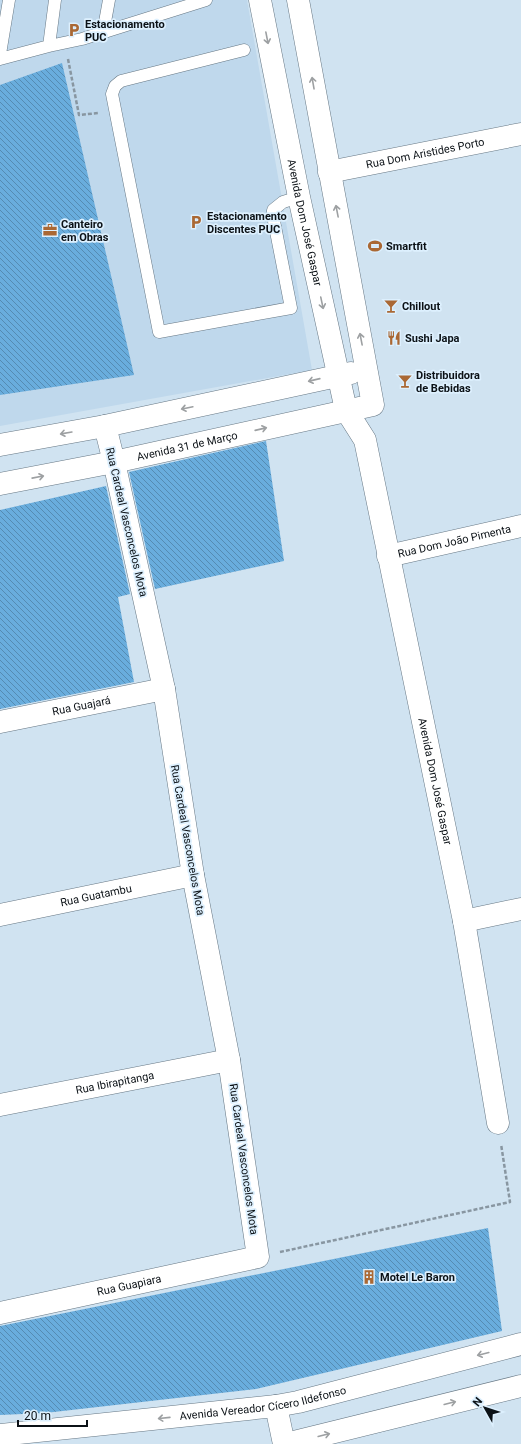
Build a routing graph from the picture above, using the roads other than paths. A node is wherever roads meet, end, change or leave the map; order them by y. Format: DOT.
graph roads {
  1 [pos="9,0"];
  2 [pos="55,0"];
  3 [pos="109,0"];
  4 [pos="206,0"];
  5 [pos="260,0"];
  6 [pos="298,0"];
  7 [pos="103,33"];
  8 [pos="49,46"];
  9 [pos="244,50"];
  10 [pos="0,54"];
  11 [pos="0,59"];
  12 [pos="521,134"];
  13 [pos="329,172"];
  14 [pos="299,197"];
  15 [pos="366,370"];
  16 [pos="337,375"];
  17 [pos="373,405"];
  18 [pos="346,410"];
  19 [pos="104,426"];
  20 [pos="365,440"];
  21 [pos="0,445"];
  22 [pos="114,462"];
  23 [pos="0,484"];
  24 [pos="521,526"];
  25 [pos="388,556"];
  26 [pos="164,689"];
  27 [pos="0,722"];
  28 [pos="193,875"];
  29 [pos="521,909"];
  30 [pos="0,915"];
  31 [pos="464,921"];
  32 [pos="229,1060"];
  33 [pos="0,1105"];
  34 [pos="498,1123"];
  35 [pos="258,1257"];
  36 [pos="0,1314"];
  37 [pos="521,1344"];
  38 [pos="521,1386"];
  39 [pos="276,1406"];
  40 [pos="0,1435"];
  41 [pos="285,1444"];
  1 -- 10 [label="lane"];
  2 -- 8 [label="lane"];
  3 -- 7 [label="lane"];
  4 -- 7 [label="lane"];
  5 -- 14 [label="street, Avenida Dom José Gaspar, one-way"];
  13 -- 6 [label="street, Avenida Dom José Gaspar, one-way"];
  7 -- 8 [label="lane"];
  8 -- 11 [label="lane"];
  9 -- 14 [label="lane"];
  12 -- 13 [label="street, Rua Dom Aristides Porto"];
  15 -- 13 [label="street, Avenida Dom José Gaspar, one-way"];
  14 -- 16 [label="street, Avenida Dom José Gaspar, one-way"];
  15 -- 16 [label="street"];
  15 -- 17 [label="street, Avenida Dom José Gaspar"];
  16 -- 18 [label="street, Avenida Dom José Gaspar"];
  16 -- 19 [label="street, one-way"];
  17 -- 18 [label="street, Avenida 31 de Março"];
  17 -- 20 [label="street, Avenida Dom José Gaspar"];
  18 -- 20 [label="street, Avenida Dom José Gaspar"];
  22 -- 18 [label="street, Avenida 31 de Março, one-way"];
  19 -- 21 [label="street, one-way"];
  19 -- 22 [label="street, Rua Cardeal Vasconcelos Mota"];
  20 -- 25 [label="street, Avenida Dom José Gaspar"];
  23 -- 22 [label="street, Avenida 31 de Março, one-way"];
  22 -- 26 [label="street, Rua Cardeal Vasconcelos Mota"];
  24 -- 25 [label="street, Rua Dom João Pimenta"];
  25 -- 31 [label="street, Avenida Dom José Gaspar"];
  26 -- 27 [label="street, Rua Guajará"];
  26 -- 28 [label="street, Rua Cardeal Vasconcelos Mota"];
  28 -- 30 [label="street, Rua Guatambu"];
  28 -- 32 [label="street, Rua Cardeal Vasconcelos Mota"];
  29 -- 31 [label="street"];
  31 -- 34 [label="street, Avenida Dom José Gaspar"];
  32 -- 33 [label="street, Rua Ibirapitanga"];
  32 -- 35 [label="street, Rua Cardeal Vasconcelos Mota"];
  35 -- 36 [label="street, Rua Guapiara"];
  37 -- 39 [label="street, Avenida Vereador Cícero Ildefonso, one-way"];
  41 -- 38 [label="street, one-way"];
  39 -- 40 [label="street, Avenida Vereador Cícero Ildefonso, one-way"];
  39 -- 41 [label="street"];
}
